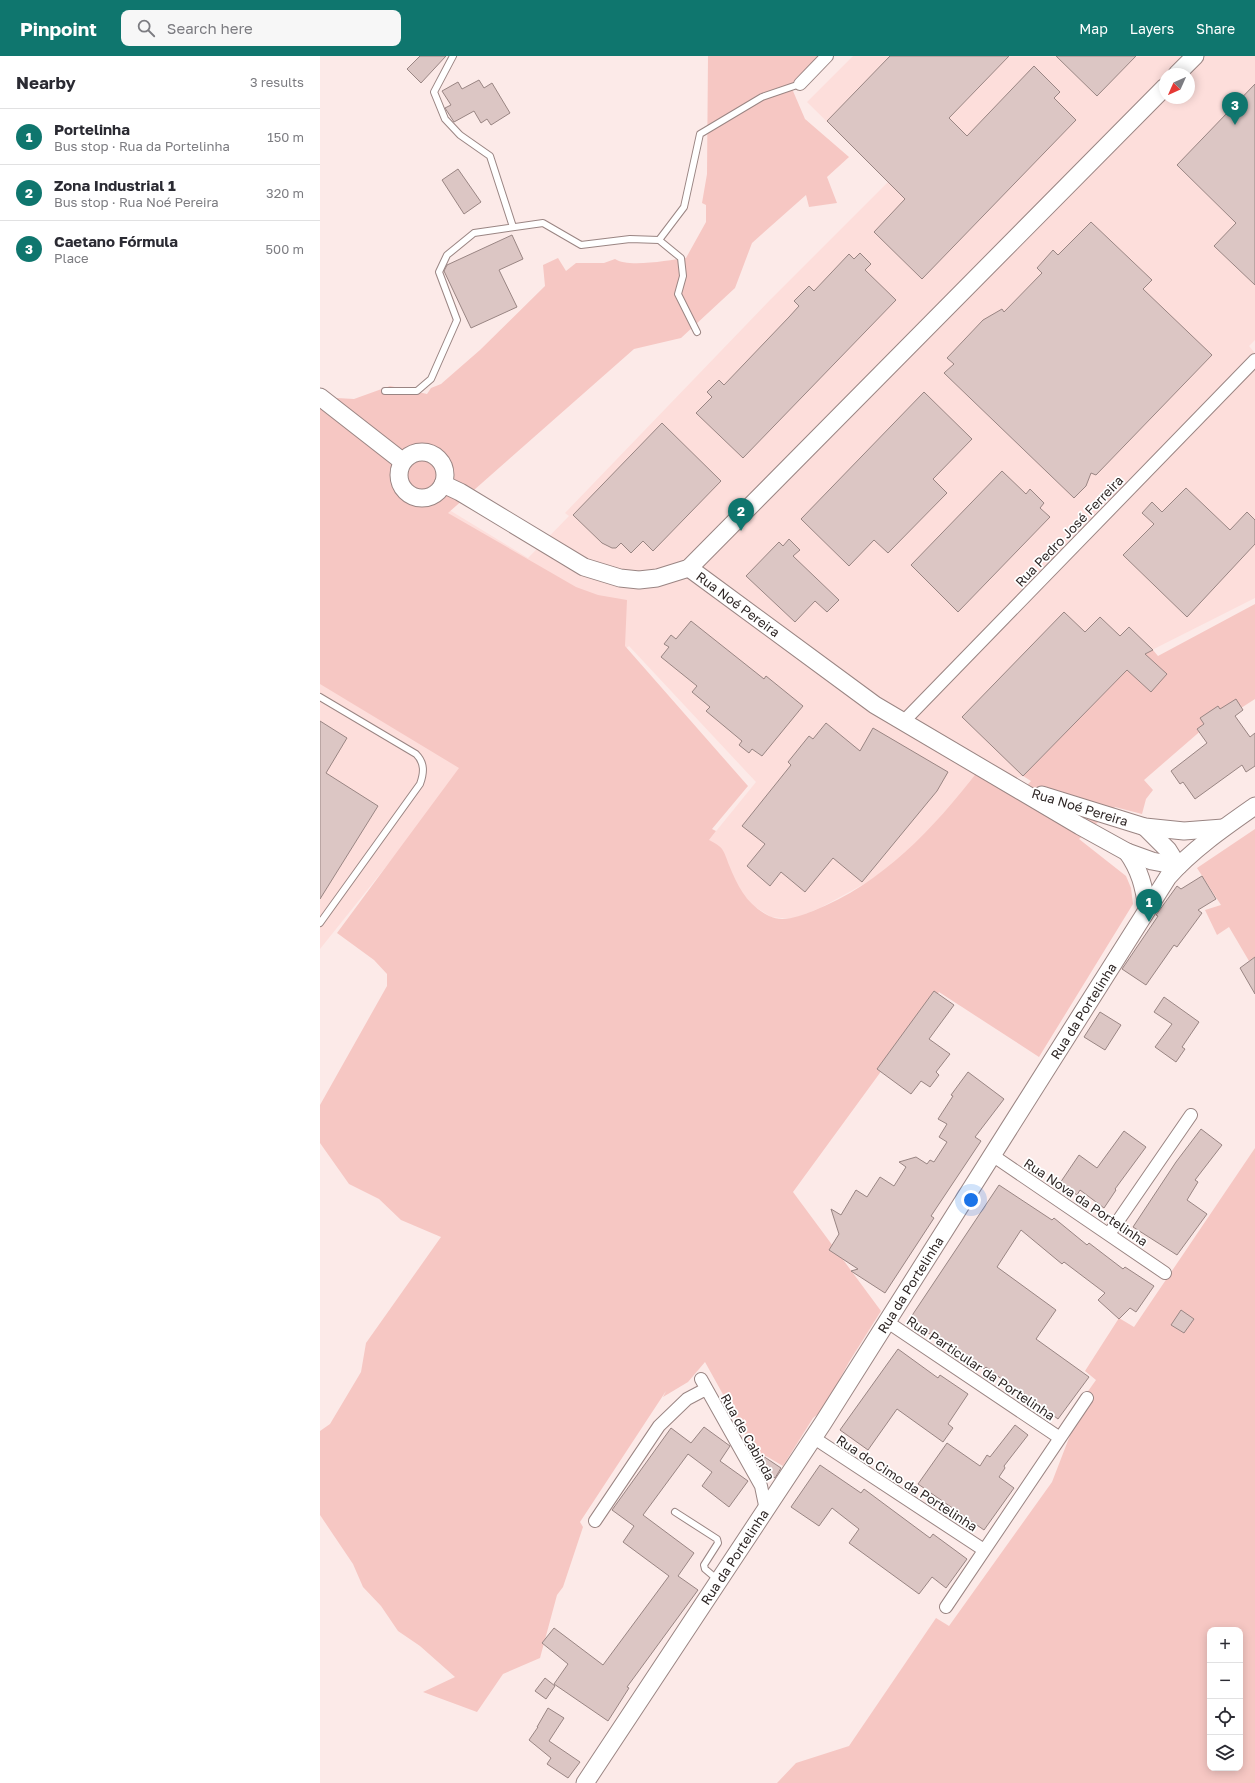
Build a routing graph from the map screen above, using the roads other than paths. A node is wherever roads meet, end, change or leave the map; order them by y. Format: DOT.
graph roads {
  1 [pos="453,56"];
  2 [pos="828,56"];
  3 [pos="1195,56"];
  4 [pos="1183,68"];
  5 [pos="800,84"];
  6 [pos="1159,92"];
  7 [pos="513,228"];
  8 [pos="658,240"];
  9 [pos="697,332"];
  10 [pos="1255,360"];
  11 [pos="385,392"];
  12 [pos="320,397"];
  13 [pos="402,461"];
  14 [pos="443,484"];
  15 [pos="689,568"];
  16 [pos="320,697"];
  17 [pos="904,721"];
  18 [pos="1015,786"];
  19 [pos="1255,806"];
  20 [pos="1145,827"];
  21 [pos="1223,828"];
  22 [pos="1128,852"];
  23 [pos="1178,866"];
  24 [pos="1147,908"];
  25 [pos="320,923"];
  26 [pos="1191,1115"];
  27 [pos="992,1155"];
  28 [pos="1108,1234"];
  29 [pos="1165,1273"];
  30 [pos="886,1322"];
  31 [pos="1087,1398"];
  32 [pos="814,1438"];
  33 [pos="1060,1438"];
  34 [pos="766,1510"];
  35 [pos="675,1512"];
  36 [pos="594,1521"];
  37 [pos="984,1550"];
  38 [pos="719,1581"];
  39 [pos="946,1607"];
  40 [pos="584,1783"];
  1 -- 7 [label="lane"];
  2 -- 5 [label="street"];
  3 -- 4 [label="street"];
  5 -- 8 [label="lane"];
  6 -- 15 [label="street"];
  7 -- 8 [label="lane"];
  7 -- 11 [label="lane"];
  8 -- 9 [label="lane"];
  10 -- 17 [label="street, Rua Pedro José Ferreira"];
  12 -- 13 [label="street"];
  13 -- 14 [label="street"];
  13 -- 14 [label="street"];
  14 -- 15 [label="street, Rua Noé Pereira"];
  15 -- 17 [label="street, Rua Noé Pereira"];
  16 -- 25 [label="lane"];
  17 -- 18 [label="street, Rua Noé Pereira"];
  18 -- 20 [label="street, Rua Noé Pereira"];
  18 -- 22 [label="street, Rua Noé Pereira"];
  19 -- 21 [label="street, Rua da Portelinha"];
  20 -- 21 [label="street, Rua Noé Pereira"];
  20 -- 23 [label="street, Rua Noé Pereira"];
  21 -- 23 [label="street, Rua da Portelinha"];
  22 -- 23 [label="street, Rua Noé Pereira"];
  22 -- 24 [label="street"];
  23 -- 24 [label="street, Rua da Portelinha"];
  24 -- 27 [label="street, Rua da Portelinha"];
  26 -- 28 [label="street"];
  27 -- 28 [label="street, Rua Nova da Portelinha"];
  27 -- 30 [label="street, Rua da Portelinha"];
  28 -- 29 [label="street, Rua Nova da Portelinha"];
  30 -- 32 [label="street, Rua da Portelinha"];
  30 -- 33 [label="street, Rua Particular da Portelinha"];
  31 -- 33 [label="street"];
  32 -- 34 [label="street, Rua da Portelinha"];
  32 -- 37 [label="street, Rua do Cimo da Portelinha"];
  33 -- 37 [label="street"];
  34 -- 36 [label="street, Rua de Cabinda"];
  34 -- 38 [label="street, Rua da Portelinha"];
  35 -- 38 [label="lane"];
  37 -- 39 [label="street"];
  38 -- 40 [label="street, Rua da Portelinha"];
}
